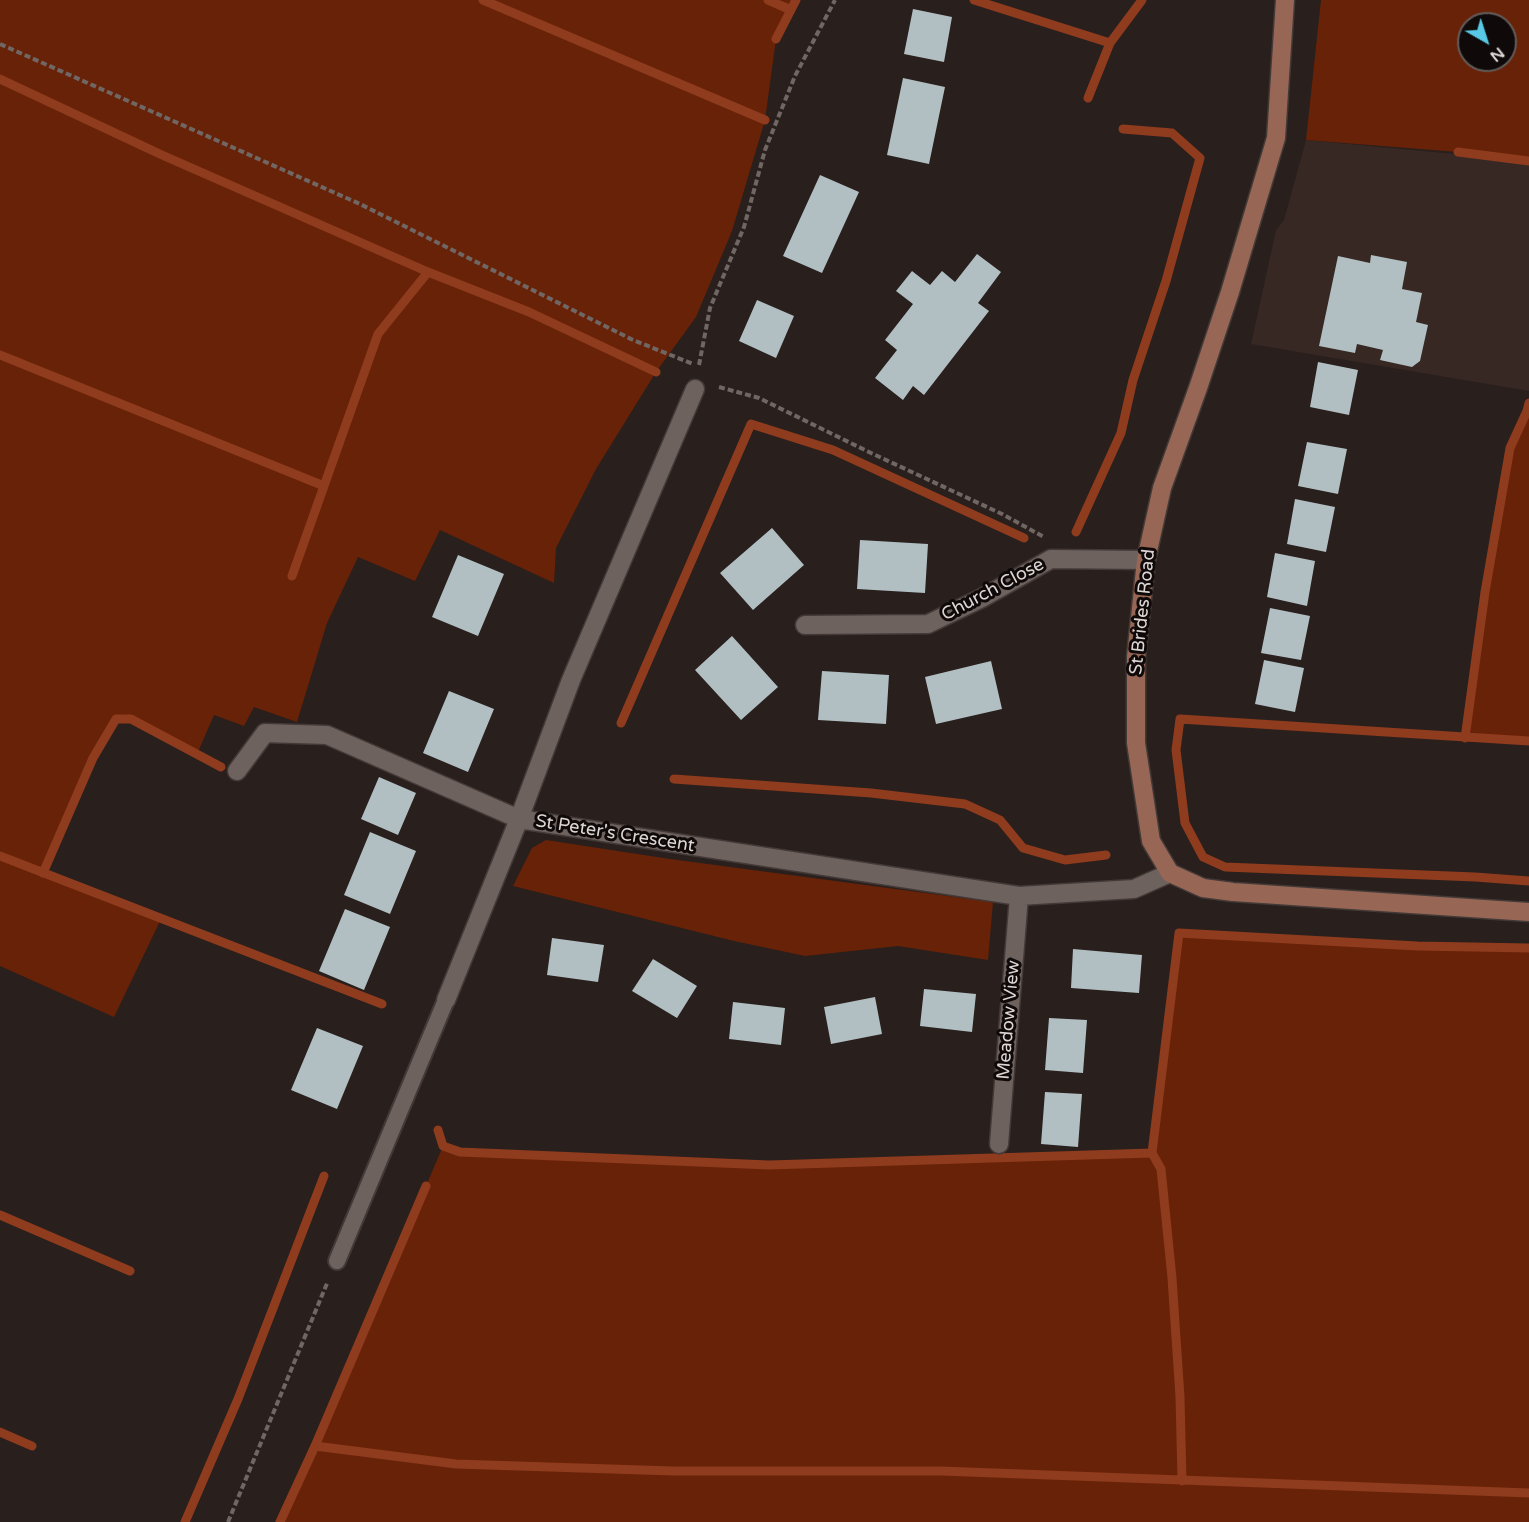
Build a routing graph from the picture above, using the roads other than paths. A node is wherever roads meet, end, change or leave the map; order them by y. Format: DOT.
graph roads {
  1 [pos="1286,0"];
  2 [pos="696,384"];
  3 [pos="1146,560"];
  4 [pos="805,625"];
  5 [pos="237,771"];
  6 [pos="519,819"];
  7 [pos="1170,873"];
  8 [pos="1019,896"];
  9 [pos="1529,912"];
  10 [pos="446,1000"];
  11 [pos="999,1144"];
  12 [pos="337,1261"];
  1 -- 3 [label="main road, St Brides Road"];
  2 -- 6 [label="street, St Peter's Crescent"];
  3 -- 4 [label="street, Church Close"];
  3 -- 7 [label="main road, St Brides Road"];
  5 -- 6 [label="street"];
  6 -- 8 [label="street, St Peter's Crescent"];
  6 -- 10 [label="street"];
  7 -- 8 [label="street, St Peter's Crescent"];
  7 -- 9 [label="main road"];
  8 -- 11 [label="street, Meadow View"];
  10 -- 12 [label="lane"];
}
